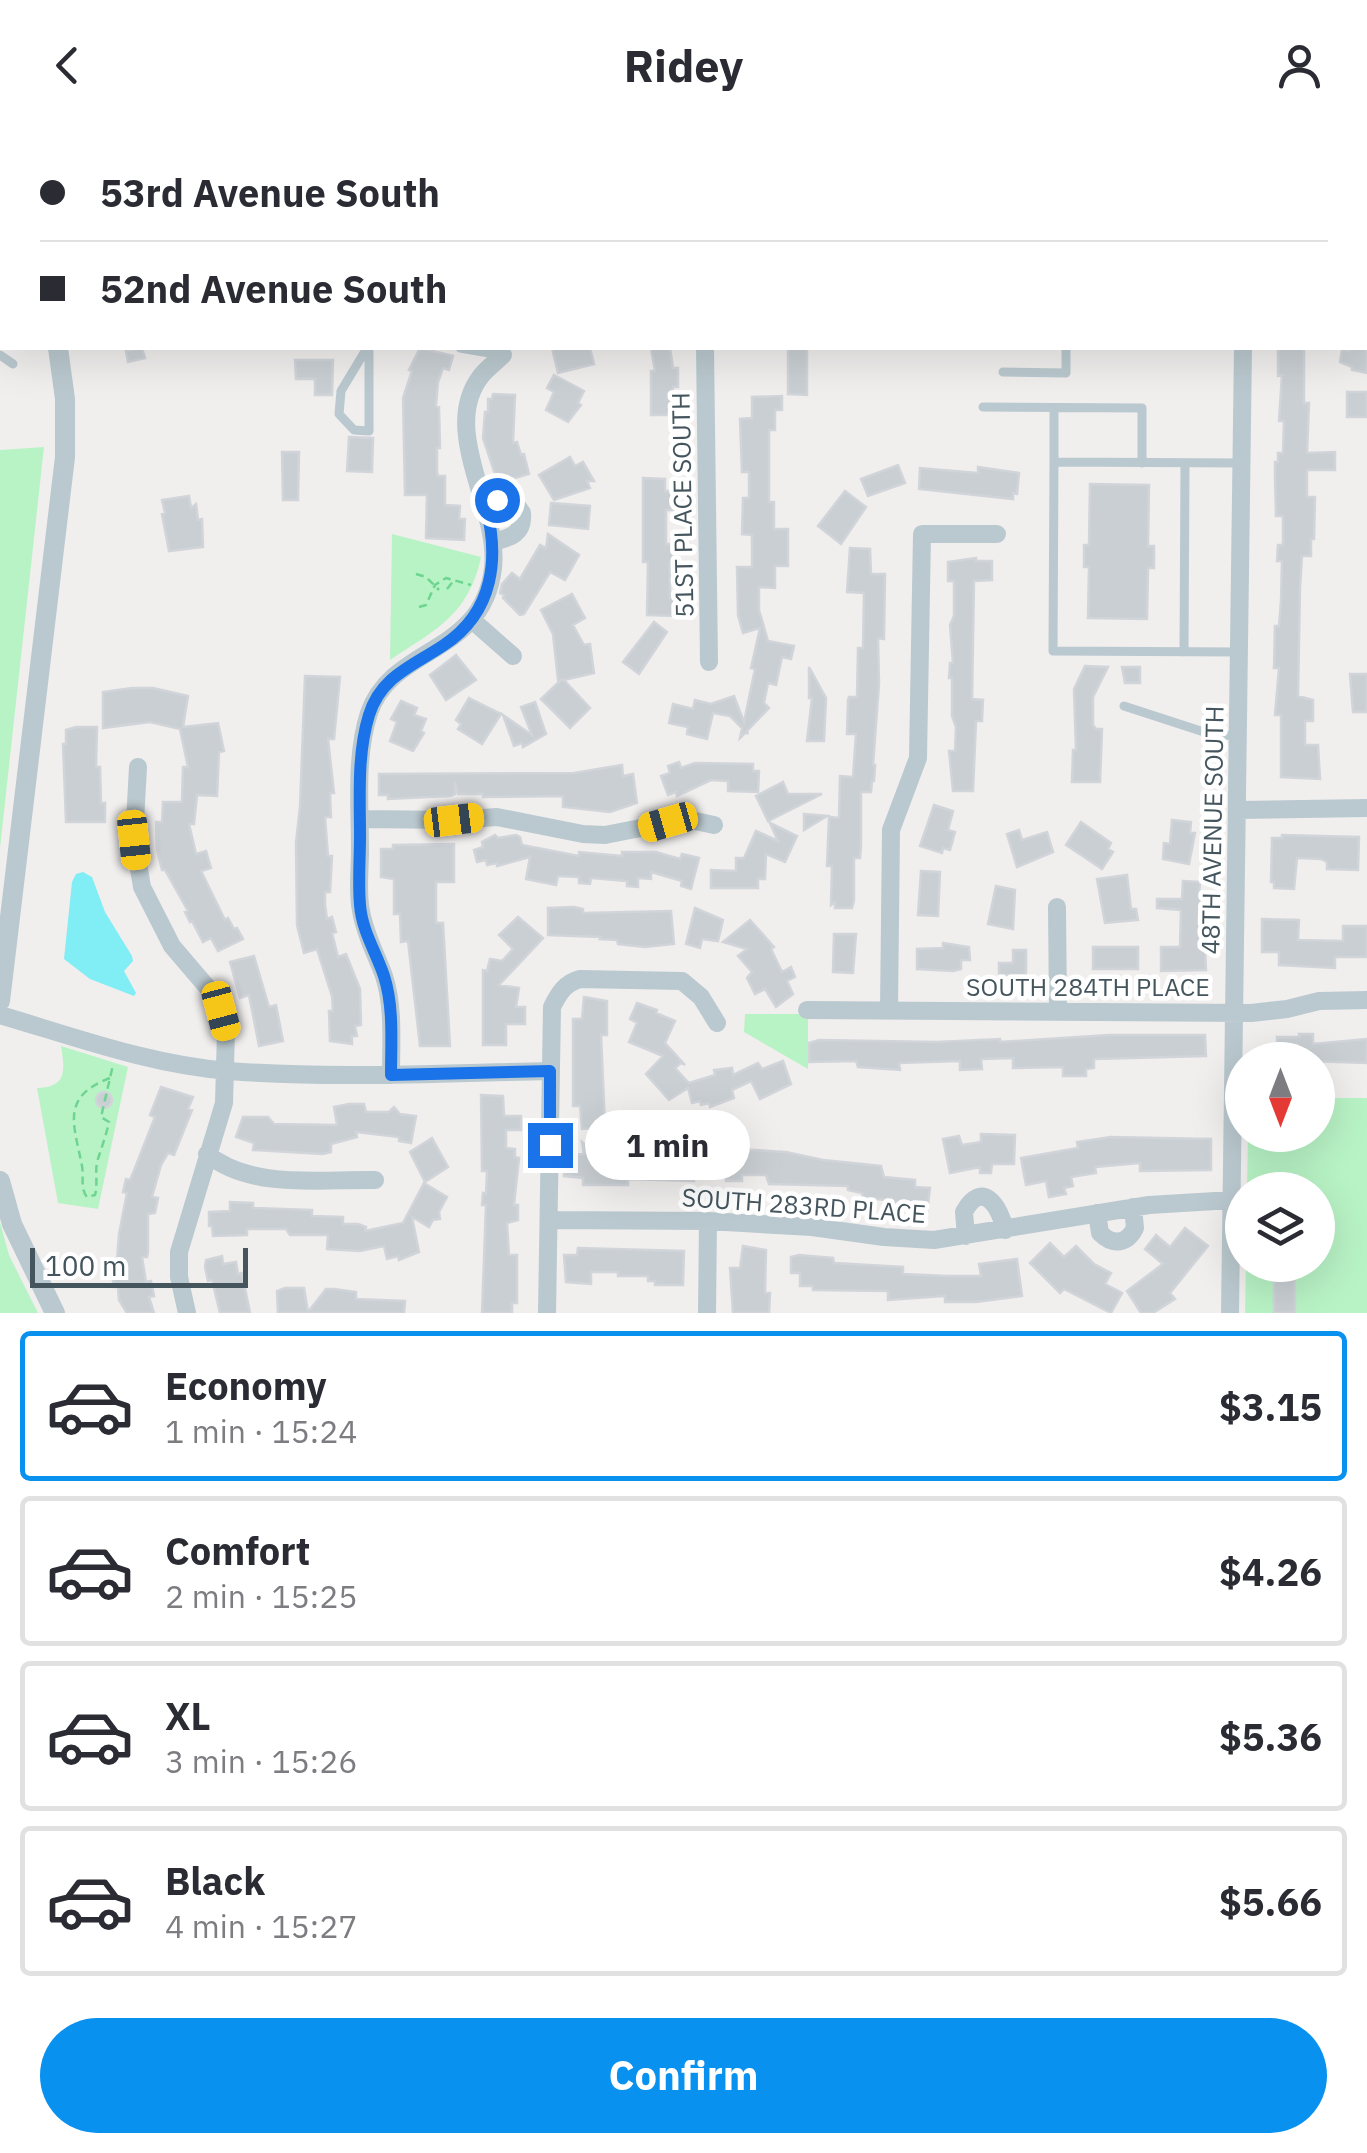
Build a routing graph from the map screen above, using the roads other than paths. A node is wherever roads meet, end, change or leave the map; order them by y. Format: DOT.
graph roads {
  1 [pos="58,350"];
  2 [pos="367,350"];
  3 [pos="368,350"];
  4 [pos="472,350"];
  5 [pos="705,350"];
  6 [pos="1066,350"];
  7 [pos="1243,350"];
  8 [pos="0,355"];
  9 [pos="503,355"];
  10 [pos="13,364"];
  11 [pos="1003,372"];
  12 [pos="984,407"];
  13 [pos="1054,408"];
  14 [pos="1054,462"];
  15 [pos="1142,463"];
  16 [pos="1185,463"];
  17 [pos="1242,463"];
  18 [pos="485,504"];
  19 [pos="997,534"];
  20 [pos="493,542"];
  21 [pos="472,620"];
  22 [pos="1184,652"];
  23 [pos="1239,652"];
  24 [pos="513,656"];
  25 [pos="708,662"];
  26 [pos="1124,706"];
  27 [pos="1238,736"];
  28 [pos="138,767"];
  29 [pos="1367,808"];
  30 [pos="1237,810"];
  31 [pos="360,819"];
  32 [pos="714,824"];
  33 [pos="1057,907"];
  34 [pos="1367,1000"];
  35 [pos="0,1001"];
  36 [pos="807,1010"];
  37 [pos="889,1010"];
  38 [pos="1058,1010"];
  39 [pos="1234,1012"];
  40 [pos="0,1015"];
  41 [pos="717,1023"];
  42 [pos="227,1071"];
  43 [pos="550,1071"];
  44 [pos="391,1075"];
  45 [pos="206,1154"];
  46 [pos="1232,1172"];
  47 [pos="0,1180"];
  48 [pos="375,1180"];
  49 [pos="1225,1200"];
  50 [pos="1133,1207"];
  51 [pos="1096,1213"];
  52 [pos="550,1220"];
  53 [pos="708,1221"];
  54 [pos="1006,1230"];
  55 [pos="966,1236"];
  56 [pos="1231,1282"];
  57 [pos="55,1313"];
  58 [pos="187,1313"];
  59 [pos="546,1313"];
  60 [pos="707,1313"];
  61 [pos="1230,1313"];
  1 -- 35 [label="street"];
  2 -- 3 [label="lane"];
  4 -- 9 [label="lane"];
  5 -- 25 [label="street, 51ST PLACE SOUTH"];
  6 -- 11 [label="lane"];
  7 -- 17 [label="street, 48TH AVENUE SOUTH"];
  8 -- 10 [label="lane"];
  9 -- 18 [label="street"];
  12 -- 13 [label="lane"];
  13 -- 14 [label="lane"];
  13 -- 15 [label="lane"];
  14 -- 15 [label="lane"];
  14 -- 22 [label="lane"];
  15 -- 16 [label="lane"];
  16 -- 17 [label="lane"];
  16 -- 22 [label="lane"];
  17 -- 23 [label="street, 48TH AVENUE SOUTH"];
  18 -- 20 [label="street"];
  18 -- 20 [label="street"];
  19 -- 37 [label="street"];
  20 -- 21 [label="street"];
  21 -- 24 [label="street"];
  21 -- 31 [label="street"];
  22 -- 23 [label="lane"];
  23 -- 27 [label="street, 48TH AVENUE SOUTH"];
  26 -- 27 [label="lane"];
  27 -- 30 [label="street, 48TH AVENUE SOUTH"];
  28 -- 42 [label="street"];
  29 -- 30 [label="street"];
  30 -- 39 [label="street, 48TH AVENUE SOUTH"];
  31 -- 32 [label="street"];
  31 -- 44 [label="street"];
  33 -- 38 [label="street"];
  34 -- 39 [label="street, SOUTH 284TH PLACE"];
  36 -- 37 [label="street, SOUTH 284TH PLACE"];
  37 -- 38 [label="street, SOUTH 284TH PLACE"];
  38 -- 39 [label="street, SOUTH 284TH PLACE"];
  39 -- 46 [label="street, 48TH AVENUE SOUTH"];
  40 -- 42 [label="street"];
  41 -- 43 [label="street"];
  42 -- 44 [label="street"];
  42 -- 45 [label="street"];
  43 -- 44 [label="street"];
  43 -- 52 [label="street"];
  45 -- 48 [label="street"];
  45 -- 58 [label="street"];
  47 -- 57 [label="street"];
  49 -- 50 [label="street, SOUTH 283RD PLACE"];
  50 -- 51 [label="street, SOUTH 283RD PLACE"];
  50 -- 51 [label="street"];
  51 -- 54 [label="street, SOUTH 283RD PLACE"];
  52 -- 53 [label="street, SOUTH 283RD PLACE"];
  52 -- 59 [label="street"];
  53 -- 55 [label="street, SOUTH 283RD PLACE"];
  53 -- 60 [label="street"];
  54 -- 55 [label="street, SOUTH 283RD PLACE"];
  54 -- 55 [label="street"];
  56 -- 61 [label="street, 48TH AVENUE SOUTH"];
}
